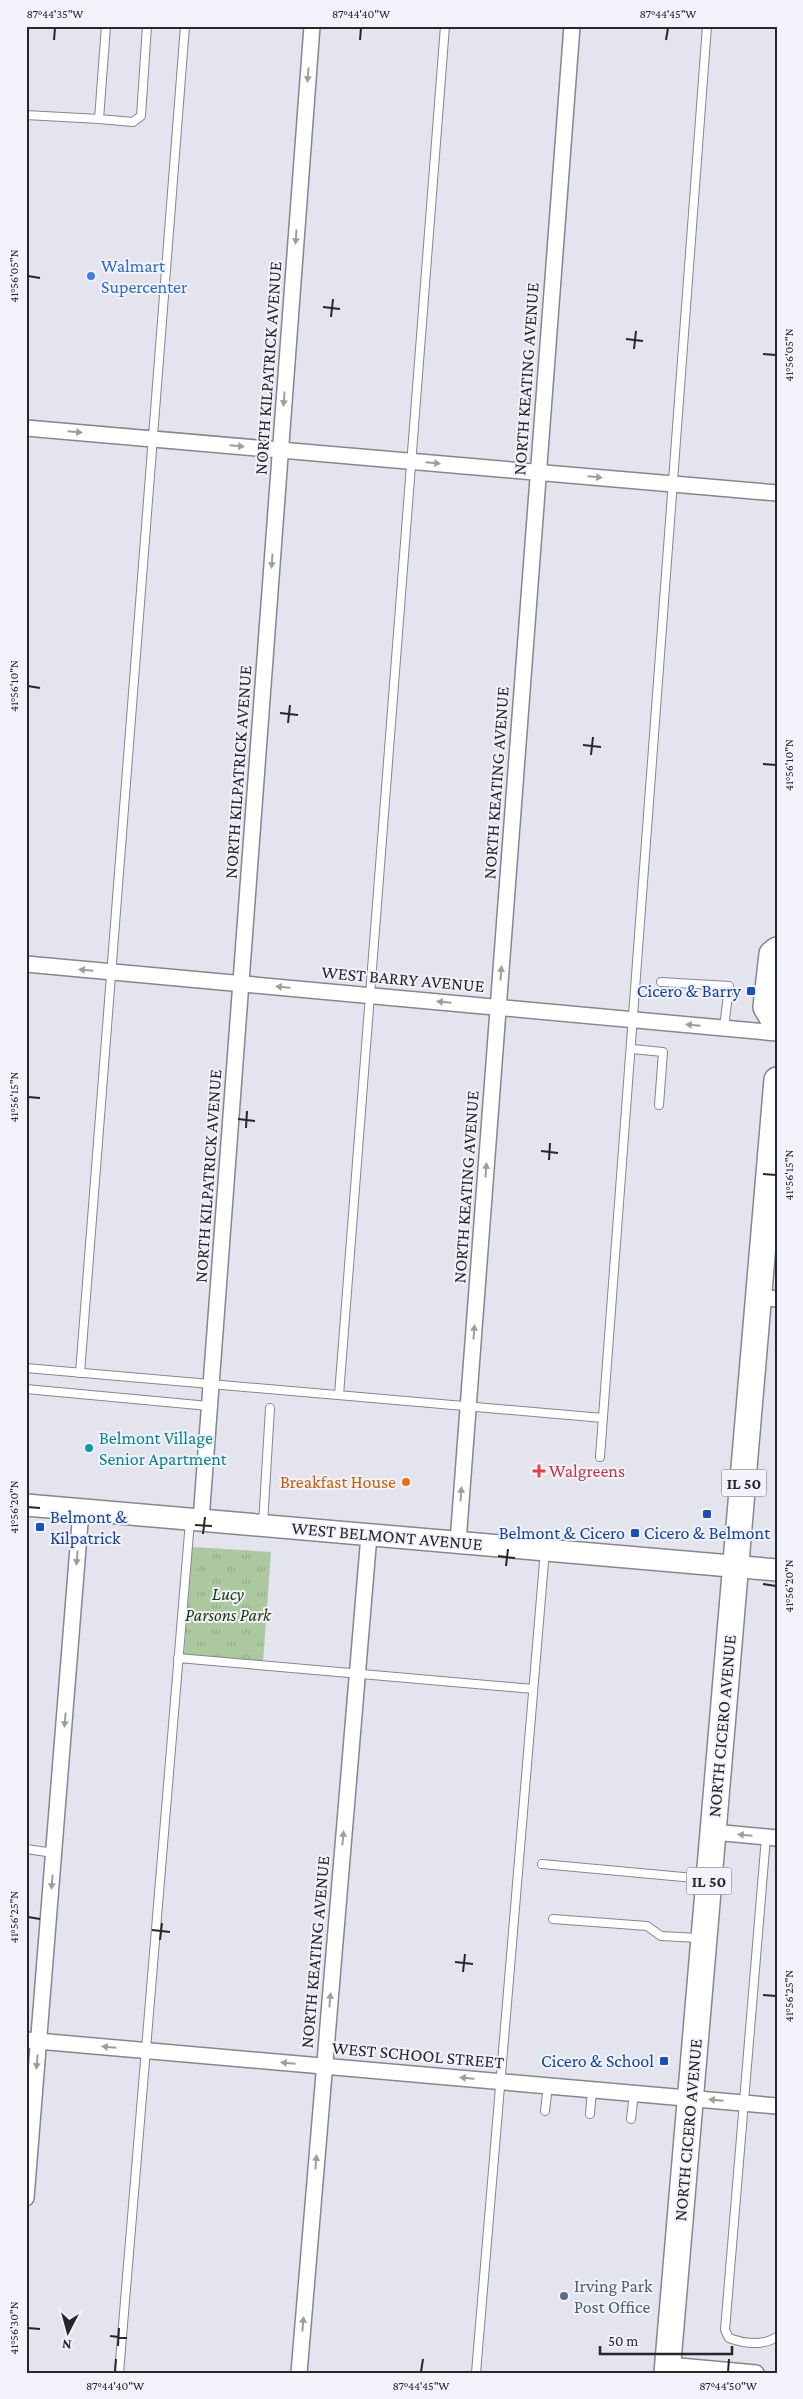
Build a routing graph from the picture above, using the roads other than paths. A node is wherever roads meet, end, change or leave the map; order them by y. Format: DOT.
graph roads {
  1 [pos="106,26"];
  2 [pos="148,26"];
  3 [pos="185,26"];
  4 [pos="312,26"];
  5 [pos="445,26"];
  6 [pos="572,26"];
  7 [pos="708,26"];
  8 [pos="26,115"];
  9 [pos="99,119"];
  10 [pos="26,428"];
  11 [pos="154,439"];
  12 [pos="280,450"];
  13 [pos="411,461"];
  14 [pos="538,472"];
  15 [pos="673,484"];
  16 [pos="777,493"];
  17 [pos="777,950"];
  18 [pos="26,964"];
  19 [pos="112,972"];
  20 [pos="661,982"];
  21 [pos="241,983"];
  22 [pos="370,995"];
  23 [pos="498,1007"];
  24 [pos="634,1019"];
  25 [pos="777,1026"];
  26 [pos="724,1028"];
  27 [pos="777,1032"];
  28 [pos="632,1049"];
  29 [pos="777,1080"];
  30 [pos="659,1105"];
  31 [pos="768,1298"];
  32 [pos="26,1368"];
  33 [pos="80,1373"];
  34 [pos="211,1384"];
  35 [pos="26,1389"];
  36 [pos="339,1395"];
  37 [pos="209,1406"];
  38 [pos="468,1406"];
  39 [pos="270,1408"];
  40 [pos="603,1418"];
  41 [pos="600,1457"];
  42 [pos="26,1505"];
  43 [pos="81,1510"];
  44 [pos="195,1520"];
  45 [pos="262,1526"];
  46 [pos="369,1535"];
  47 [pos="458,1542"];
  48 [pos="545,1550"];
  49 [pos="737,1567"];
  50 [pos="777,1570"];
  51 [pos="178,1658"];
  52 [pos="357,1673"];
  53 [pos="533,1689"];
  54 [pos="713,1832"];
  55 [pos="771,1837"];
  56 [pos="26,1849"];
  57 [pos="54,1852"];
  58 [pos="542,1864"];
  59 [pos="709,1879"];
  60 [pos="553,1918"];
  61 [pos="704,1938"];
  62 [pos="33,2040"];
  63 [pos="146,2050"];
  64 [pos="324,2066"];
  65 [pos="500,2081"];
  66 [pos="548,2085"];
  67 [pos="592,2089"];
  68 [pos="634,2093"];
  69 [pos="690,2098"];
  70 [pos="744,2102"];
  71 [pos="777,2106"];
  72 [pos="545,2111"];
  73 [pos="590,2114"];
  74 [pos="632,2118"];
  75 [pos="26,2198"];
  76 [pos="777,2337"];
  77 [pos="667,2369"];
  78 [pos="119,2373"];
  79 [pos="299,2373"];
  80 [pos="476,2373"];
  81 [pos="756,2373"];
  1 -- 9 [label="lane"];
  2 -- 9 [label="lane"];
  3 -- 11 [label="lane"];
  4 -- 12 [label="street, NORTH KILPATRICK AVENUE, one-way"];
  5 -- 13 [label="lane"];
  6 -- 14 [label="street, NORTH KEATING AVENUE"];
  7 -- 15 [label="lane"];
  8 -- 9 [label="lane"];
  10 -- 11 [label="street, one-way"];
  11 -- 12 [label="street, one-way"];
  11 -- 19 [label="lane"];
  12 -- 13 [label="street"];
  12 -- 21 [label="street, NORTH KILPATRICK AVENUE, one-way"];
  13 -- 14 [label="street, one-way"];
  13 -- 22 [label="lane"];
  14 -- 15 [label="street, one-way"];
  23 -- 14 [label="street, NORTH KEATING AVENUE, one-way"];
  15 -- 16 [label="street"];
  15 -- 24 [label="lane"];
  17 -- 25 [label="main road"];
  19 -- 18 [label="street, WEST BARRY AVENUE, one-way"];
  19 -- 21 [label="street, WEST BARRY AVENUE"];
  19 -- 33 [label="lane"];
  20 -- 26 [label="lane"];
  22 -- 21 [label="street, WEST BARRY AVENUE, one-way"];
  21 -- 34 [label="street, NORTH KILPATRICK AVENUE"];
  23 -- 22 [label="street, WEST BARRY AVENUE, one-way"];
  22 -- 36 [label="lane"];
  23 -- 24 [label="street, WEST BARRY AVENUE"];
  38 -- 23 [label="street, NORTH KEATING AVENUE, one-way"];
  26 -- 24 [label="street, WEST BARRY AVENUE, one-way"];
  24 -- 28 [label="lane"];
  26 -- 27 [label="street, WEST BARRY AVENUE"];
  28 -- 30 [label="lane"];
  28 -- 40 [label="lane"];
  29 -- 31 [label="main road, NORTH CICERO AVENUE / IL 50"];
  31 -- 49 [label="main road, NORTH CICERO AVENUE / IL 50"];
  32 -- 33 [label="lane"];
  33 -- 34 [label="lane"];
  34 -- 36 [label="lane"];
  34 -- 37 [label="street, NORTH KILPATRICK AVENUE"];
  35 -- 37 [label="lane"];
  36 -- 38 [label="lane"];
  37 -- 44 [label="street, NORTH KILPATRICK AVENUE"];
  38 -- 40 [label="lane"];
  47 -- 38 [label="street, NORTH KEATING AVENUE, one-way"];
  39 -- 45 [label="lane"];
  40 -- 41 [label="lane"];
  42 -- 43 [label="main road, WEST BELMONT AVENUE"];
  43 -- 44 [label="main road, WEST BELMONT AVENUE"];
  43 -- 57 [label="street, one-way"];
  44 -- 45 [label="main road, WEST BELMONT AVENUE"];
  44 -- 51 [label="lane"];
  45 -- 46 [label="main road, WEST BELMONT AVENUE"];
  46 -- 47 [label="main road, WEST BELMONT AVENUE"];
  46 -- 52 [label="street, NORTH KEATING AVENUE"];
  47 -- 48 [label="main road, WEST BELMONT AVENUE"];
  48 -- 49 [label="main road, WEST BELMONT AVENUE"];
  48 -- 53 [label="lane"];
  49 -- 50 [label="main road, WEST BELMONT AVENUE"];
  49 -- 54 [label="main road, NORTH CICERO AVENUE / IL 50"];
  51 -- 52 [label="lane"];
  51 -- 63 [label="lane"];
  52 -- 53 [label="lane"];
  64 -- 52 [label="street, NORTH KEATING AVENUE, one-way"];
  53 -- 65 [label="lane"];
  55 -- 54 [label="street, one-way"];
  54 -- 59 [label="main road, NORTH CICERO AVENUE / IL 50"];
  55 -- 70 [label="lane"];
  56 -- 57 [label="lane"];
  57 -- 62 [label="street, one-way"];
  58 -- 59 [label="lane"];
  59 -- 61 [label="main road, NORTH CICERO AVENUE / IL 50"];
  60 -- 61 [label="lane"];
  61 -- 69 [label="main road, NORTH CICERO AVENUE / IL 50"];
  63 -- 62 [label="street, WEST SCHOOL STREET, one-way"];
  62 -- 75 [label="street, one-way"];
  64 -- 63 [label="street, WEST SCHOOL STREET, one-way"];
  63 -- 78 [label="lane"];
  65 -- 64 [label="street, WEST SCHOOL STREET, one-way"];
  79 -- 64 [label="street, NORTH KEATING AVENUE, one-way"];
  65 -- 66 [label="street, WEST SCHOOL STREET"];
  65 -- 80 [label="lane"];
  66 -- 67 [label="street, WEST SCHOOL STREET"];
  66 -- 72 [label="lane"];
  67 -- 68 [label="street, WEST SCHOOL STREET"];
  67 -- 73 [label="lane"];
  68 -- 69 [label="street, WEST SCHOOL STREET"];
  68 -- 74 [label="lane"];
  70 -- 69 [label="street, WEST SCHOOL STREET, one-way"];
  69 -- 77 [label="main road, NORTH CICERO AVENUE / IL 50"];
  70 -- 71 [label="street, WEST SCHOOL STREET"];
  70 -- 76 [label="lane"];
  77 -- 81 [label="street"];
}
